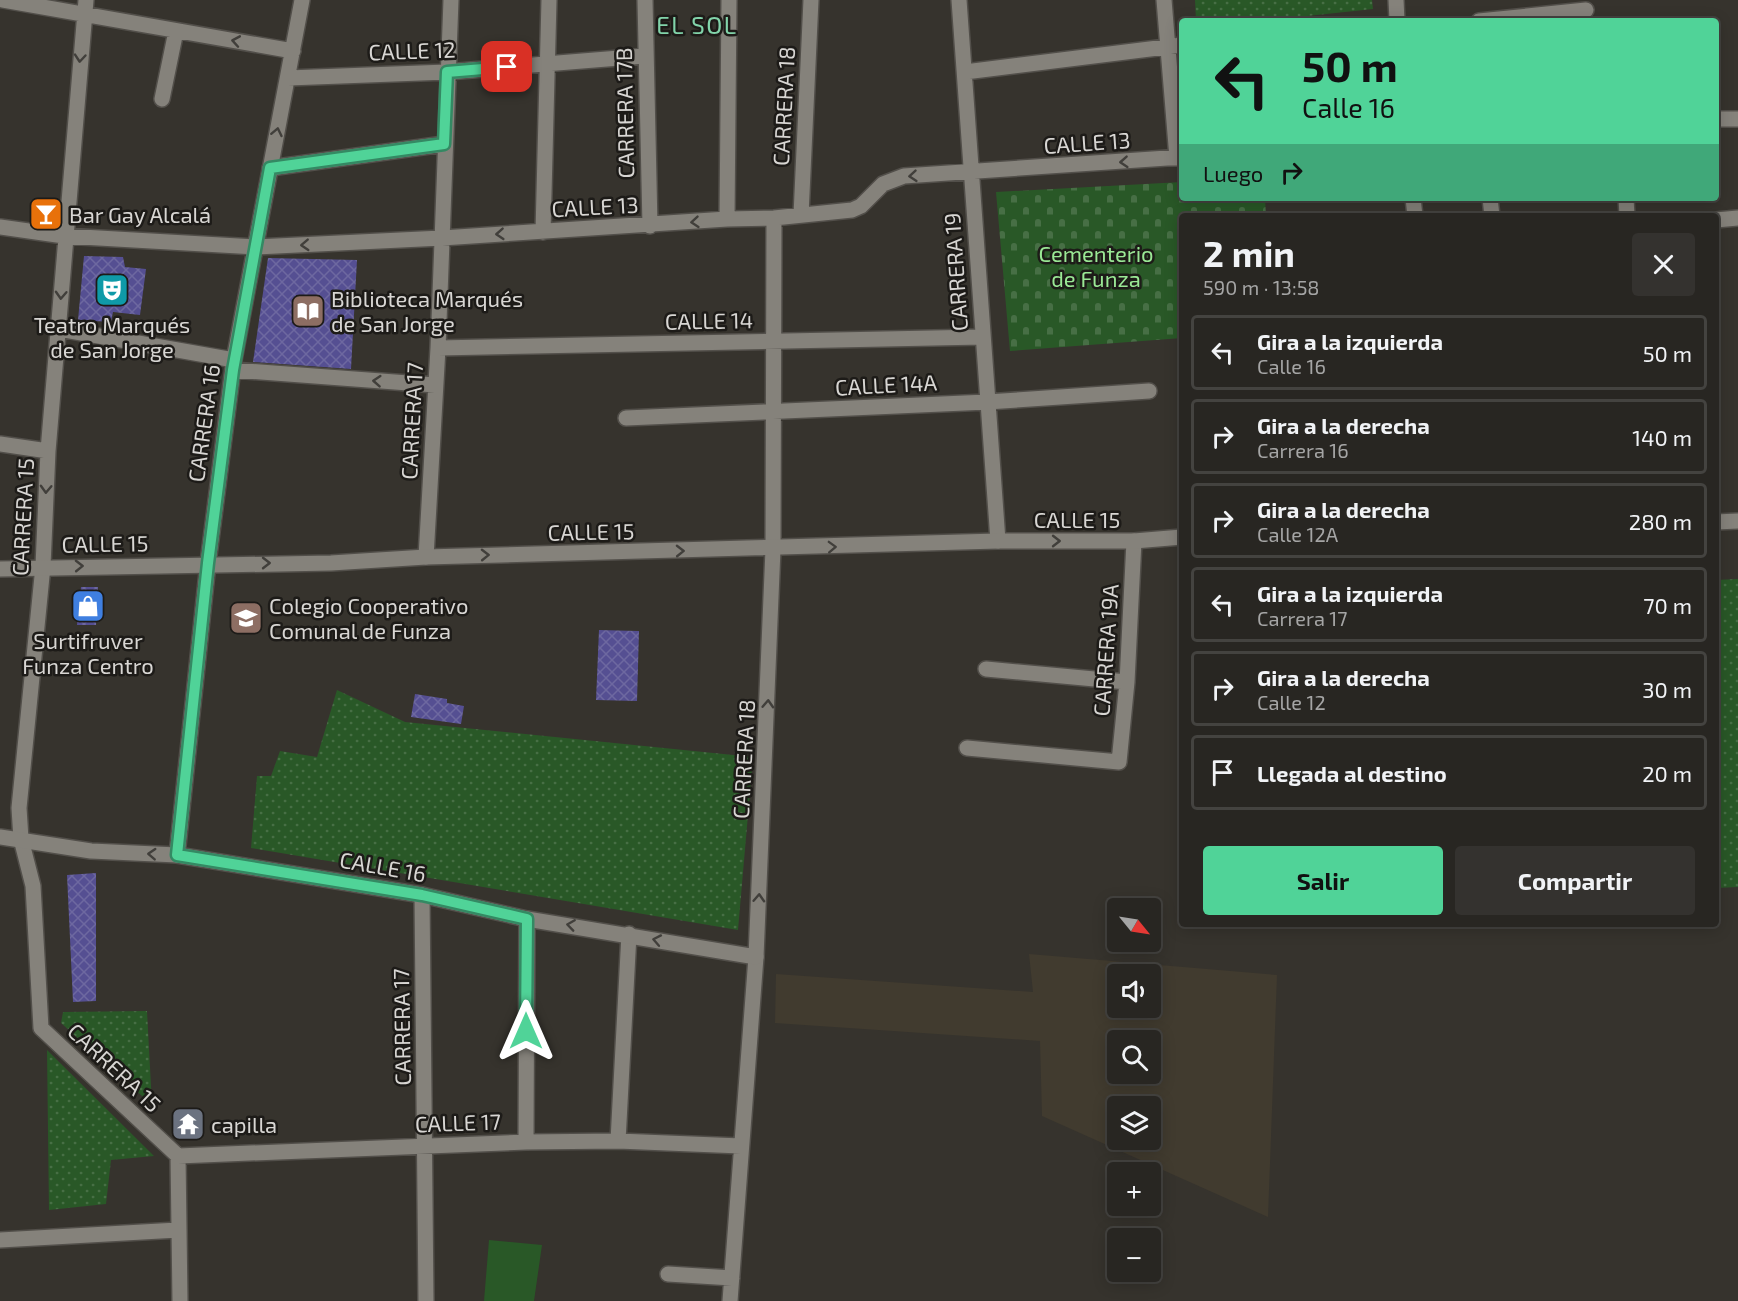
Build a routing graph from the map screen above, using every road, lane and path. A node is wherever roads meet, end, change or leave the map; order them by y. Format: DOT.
graph roads {
  1 [pos="3,0"];
  2 [pos="302,0"];
  3 [pos="450,0"];
  4 [pos="549,0"];
  5 [pos="645,0"];
  6 [pos="729,0"];
  7 [pos="806,0"];
  8 [pos="959,0"];
  9 [pos="1164,0"];
  10 [pos="1396,0"];
  11 [pos="85,7"];
  12 [pos="1559,7"];
  13 [pos="1586,10"];
  14 [pos="1397,18"];
  15 [pos="1496,18"];
  16 [pos="176,31"];
  17 [pos="1175,46"];
  18 [pos="293,51"];
  19 [pos="644,57"];
  20 [pos="547,63"];
  21 [pos="447,72"];
  22 [pos="965,72"];
  23 [pos="288,78"];
  24 [pos="162,99"];
  25 [pos="1719,119"];
  26 [pos="1738,119"];
  27 [pos="1179,135"];
  28 [pos="444,144"];
  29 [pos="1179,157"];
  30 [pos="270,168"];
  31 [pos="971,173"];
  32 [pos="801,215"];
  33 [pos="1738,218"];
  34 [pos="727,219"];
  35 [pos="774,219"];
  36 [pos="1719,220"];
  37 [pos="650,226"];
  38 [pos="0,227"];
  39 [pos="543,232"];
  40 [pos="64,236"];
  41 [pos="442,238"];
  42 [pos="256,247"];
  43 [pos="59,329"];
  44 [pos="982,337"];
  45 [pos="776,340"];
  46 [pos="438,348"];
  47 [pos="233,365"];
  48 [pos="435,385"];
  49 [pos="1149,391"];
  50 [pos="987,402"];
  51 [pos="772,413"];
  52 [pos="626,418"];
  53 [pos="0,444"];
  54 [pos="48,451"];
  55 [pos="1738,521"];
  56 [pos="1719,522"];
  57 [pos="1179,537"];
  58 [pos="998,541"];
  59 [pos="1134,542"];
  60 [pos="773,549"];
  61 [pos="426,557"];
  62 [pos="208,563"];
  63 [pos="43,566"];
  64 [pos="0,569"];
  65 [pos="987,669"];
  66 [pos="1126,682"];
  67 [pos="968,748"];
  68 [pos="0,837"];
  69 [pos="21,839"];
  70 [pos="177,855"];
  71 [pos="422,895"];
  72 [pos="527,919"];
  73 [pos="629,934"];
  74 [pos="756,957"];
  75 [pos="618,1141"];
  76 [pos="526,1142"];
  77 [pos="426,1146"];
  78 [pos="741,1146"];
  79 [pos="178,1156"];
  80 [pos="178,1230"];
  81 [pos="0,1240"];
  82 [pos="668,1274"];
  83 [pos="732,1278"];
  84 [pos="180,1301"];
  85 [pos="426,1301"];
  86 [pos="730,1301"];
  1 -- 11 [label="street"];
  2 -- 18 [label="street, CARRERA 16"];
  3 -- 21 [label="street, CARRERA 17"];
  4 -- 20 [label="street"];
  5 -- 19 [label="street, CARRERA 17B"];
  6 -- 34 [label="street"];
  7 -- 32 [label="street, CARRERA 18"];
  8 -- 22 [label="street, CARRERA 19"];
  9 -- 17 [label="street"];
  10 -- 14 [label="street"];
  11 -- 16 [label="street"];
  11 -- 40 [label="street, CARRERA 15, one-way"];
  12 -- 13 [label="street"];
  12 -- 15 [label="street"];
  18 -- 16 [label="street, one-way"];
  16 -- 24 [label="street"];
  17 -- 22 [label="street"];
  17 -- 27 [label="street"];
  18 -- 23 [label="street, CARRERA 16"];
  19 -- 20 [label="street, CALLE 12"];
  19 -- 37 [label="street, CARRERA 17B"];
  20 -- 21 [label="street, CALLE 12"];
  20 -- 39 [label="street"];
  21 -- 23 [label="street, CALLE 12"];
  21 -- 28 [label="street, CARRERA 17"];
  22 -- 31 [label="street, CARRERA 19"];
  30 -- 23 [label="street, CARRERA 16, one-way"];
  25 -- 26 [label="street"];
  28 -- 30 [label="street"];
  28 -- 41 [label="street, CARRERA 17"];
  29 -- 31 [label="street, CALLE 13, one-way"];
  30 -- 42 [label="street, CARRERA 16"];
  31 -- 32 [label="street, CALLE 13, one-way"];
  31 -- 44 [label="street, CARRERA 19"];
  32 -- 35 [label="street, CALLE 13"];
  33 -- 36 [label="street"];
  34 -- 35 [label="street, CALLE 13"];
  34 -- 37 [label="street, CALLE 13, one-way"];
  35 -- 45 [label="street, CARRERA 18"];
  37 -- 39 [label="street, CALLE 13"];
  38 -- 40 [label="street, CALLE 13"];
  39 -- 41 [label="street, CALLE 13, one-way"];
  40 -- 42 [label="street, CALLE 13"];
  40 -- 43 [label="street, CARRERA 15, one-way"];
  41 -- 42 [label="street, CALLE 13, one-way"];
  41 -- 46 [label="street, CARRERA 17"];
  42 -- 47 [label="street, CARRERA 16"];
  43 -- 47 [label="street"];
  43 -- 54 [label="street, CARRERA 15"];
  44 -- 45 [label="street, CALLE 14"];
  44 -- 50 [label="street, CARRERA 19"];
  45 -- 46 [label="street, CALLE 14"];
  45 -- 51 [label="street, CARRERA 18"];
  46 -- 48 [label="street, CARRERA 17"];
  48 -- 47 [label="street, one-way"];
  47 -- 62 [label="street, CARRERA 16"];
  48 -- 61 [label="street, CARRERA 17"];
  49 -- 50 [label="street, CALLE 14A"];
  50 -- 51 [label="street, CALLE 14A"];
  50 -- 58 [label="street, CARRERA 19"];
  51 -- 52 [label="street, CALLE 14A"];
  51 -- 60 [label="street, CARRERA 18"];
  53 -- 54 [label="street"];
  54 -- 63 [label="street, CARRERA 15, one-way"];
  55 -- 56 [label="street"];
  57 -- 59 [label="street, CALLE 15"];
  58 -- 59 [label="street, CALLE 15, one-way"];
  60 -- 58 [label="street, CALLE 15, one-way"];
  59 -- 66 [label="street, CARRERA 19A"];
  61 -- 60 [label="street, CALLE 15, one-way"];
  74 -- 60 [label="street, CARRERA 18, one-way"];
  62 -- 61 [label="street, CALLE 15, one-way"];
  63 -- 62 [label="street, CALLE 15, one-way"];
  62 -- 70 [label="street, CARRERA 16"];
  63 -- 64 [label="street, CALLE 15"];
  63 -- 69 [label="street, CARRERA 15"];
  65 -- 66 [label="street"];
  66 -- 67 [label="street, CARRERA 19A"];
  68 -- 69 [label="street, CALLE 16"];
  70 -- 69 [label="street, CALLE 16, one-way"];
  69 -- 79 [label="street, CARRERA 15"];
  70 -- 71 [label="street, CALLE 16"];
  71 -- 72 [label="street, CALLE 16"];
  71 -- 77 [label="street, CARRERA 17"];
  73 -- 72 [label="street, CALLE 16, one-way"];
  72 -- 76 [label="street"];
  74 -- 73 [label="street, CALLE 16, one-way"];
  73 -- 75 [label="street"];
  74 -- 78 [label="street, CARRERA 18"];
  75 -- 76 [label="street, CALLE 17"];
  75 -- 78 [label="street, CALLE 17"];
  76 -- 77 [label="street, CALLE 17"];
  77 -- 79 [label="street, CALLE 17"];
  77 -- 85 [label="street, CARRERA 17"];
  78 -- 83 [label="street, CARRERA 18"];
  79 -- 80 [label="street"];
  80 -- 81 [label="street"];
  80 -- 84 [label="street"];
  82 -- 83 [label="street"];
  83 -- 86 [label="street, CARRERA 18"];
}
